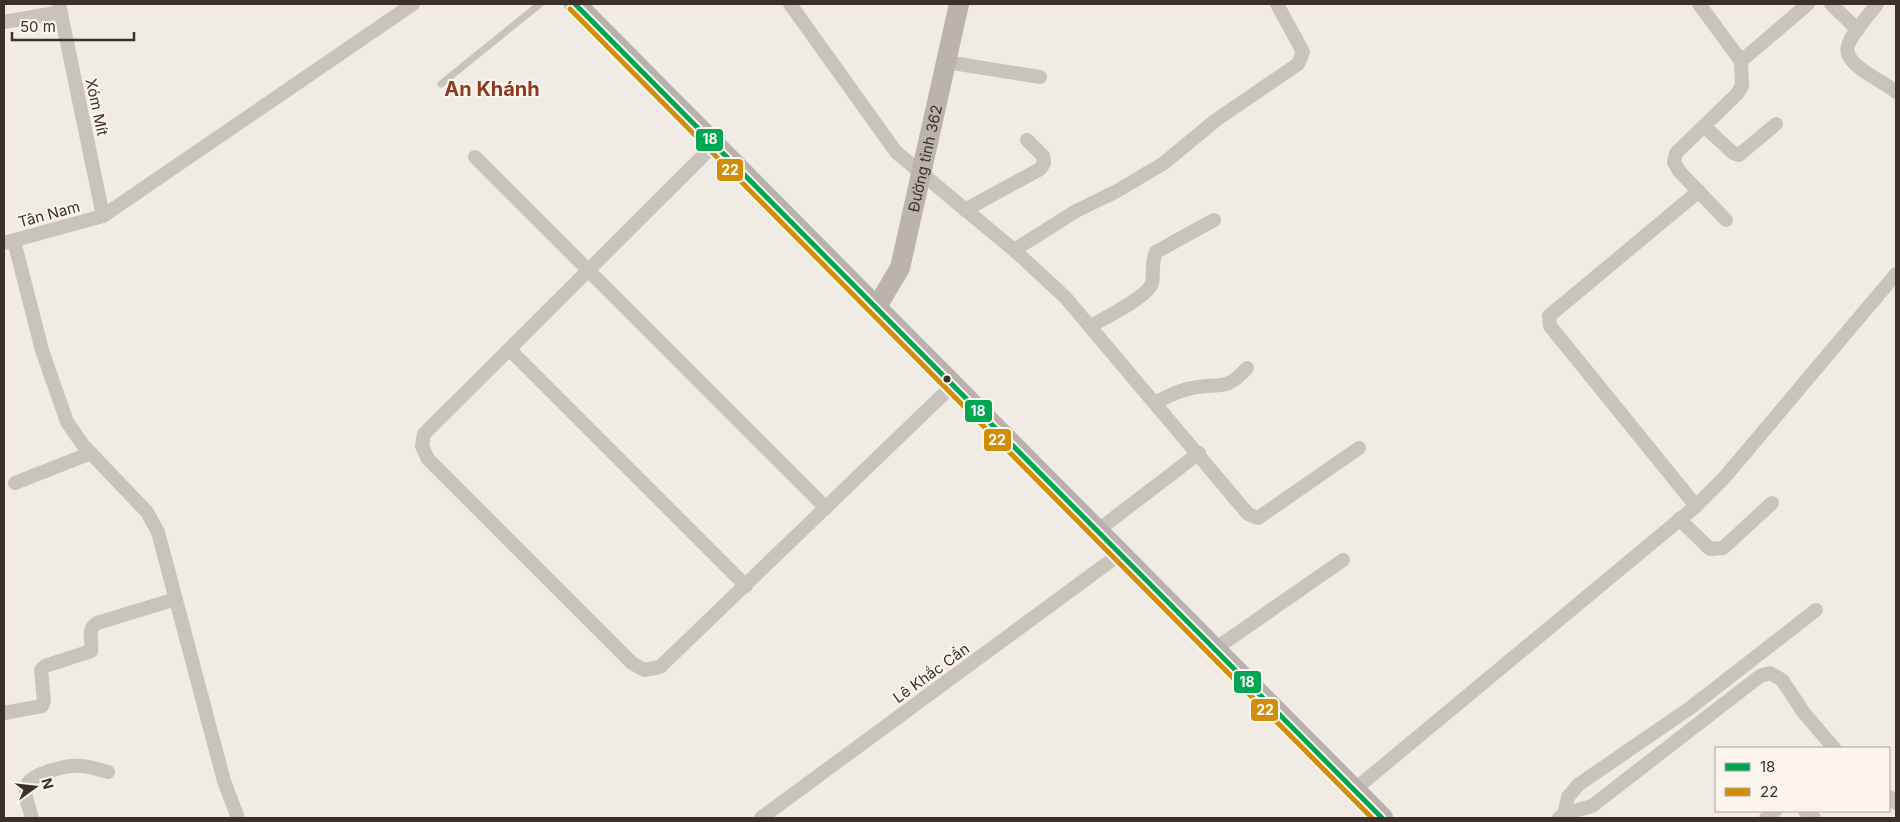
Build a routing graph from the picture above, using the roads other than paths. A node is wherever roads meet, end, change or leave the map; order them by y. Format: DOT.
graph roads {
  1 [pos="413,4"];
  2 [pos="540,4"];
  3 [pos="575,4"];
  4 [pos="790,4"];
  5 [pos="959,4"];
  6 [pos="1699,4"];
  7 [pos="1808,4"];
  8 [pos="1831,4"];
  9 [pos="1877,4"];
  10 [pos="1279,5"];
  11 [pos="60,8"];
  12 [pos="4,22"];
  13 [pos="1858,30"];
  14 [pos="1741,61"];
  15 [pos="946,62"];
  16 [pos="1040,77"];
  17 [pos="441,84"];
  18 [pos="1896,92"];
  19 [pos="1776,124"];
  20 [pos="1704,126"];
  21 [pos="1027,140"];
  22 [pos="714,145"];
  23 [pos="475,157"];
  24 [pos="921,174"];
  25 [pos="1698,192"];
  26 [pos="965,210"];
  27 [pos="103,216"];
  28 [pos="1214,220"];
  29 [pos="1726,220"];
  30 [pos="9,242"];
  31 [pos="1014,250"];
  32 [pos="590,270"];
  33 [pos="1896,274"];
  34 [pos="876,308"];
  35 [pos="1091,326"];
  36 [pos="510,350"];
  37 [pos="1248,368"];
  38 [pos="953,385"];
  39 [pos="1156,402"];
  40 [pos="1360,448"];
  41 [pos="91,453"];
  42 [pos="1199,453"];
  43 [pos="15,483"];
  44 [pos="1772,503"];
  45 [pos="1696,506"];
  46 [pos="826,508"];
  47 [pos="1679,519"];
  48 [pos="1097,531"];
  49 [pos="1120,554"];
  50 [pos="1343,560"];
  51 [pos="746,586"];
  52 [pos="176,599"];
  53 [pos="1816,610"];
  54 [pos="1215,649"];
  55 [pos="4,713"];
  56 [pos="1833,747"];
  57 [pos="108,772"];
  58 [pos="1354,790"];
  59 [pos="1561,816"];
  60 [pos="32,818"];
  61 [pos="238,818"];
  62 [pos="761,818"];
  63 [pos="1382,818"];
  1 -- 27 [label="street, Tân Nam"];
  2 -- 17 [label="lane"];
  3 -- 22 [label="main road"];
  4 -- 24 [label="street"];
  5 -- 15 [label="main road, Đường tỉnh 362"];
  6 -- 14 [label="street"];
  7 -- 14 [label="street"];
  8 -- 13 [label="street"];
  9 -- 13 [label="street"];
  10 -- 31 [label="street"];
  11 -- 12 [label="street"];
  11 -- 27 [label="street, Xóm Mít"];
  13 -- 18 [label="street"];
  14 -- 20 [label="street"];
  15 -- 16 [label="street"];
  15 -- 24 [label="main road, Đường tỉnh 362"];
  19 -- 20 [label="street"];
  20 -- 25 [label="street"];
  21 -- 26 [label="street"];
  22 -- 32 [label="street"];
  22 -- 34 [label="main road"];
  23 -- 32 [label="street"];
  24 -- 26 [label="street"];
  24 -- 34 [label="main road, Đường tỉnh 362"];
  25 -- 29 [label="street"];
  25 -- 45 [label="street"];
  26 -- 31 [label="street"];
  27 -- 30 [label="street, Tân Nam"];
  28 -- 35 [label="street"];
  30 -- 41 [label="street"];
  31 -- 35 [label="street"];
  32 -- 36 [label="street"];
  32 -- 46 [label="street"];
  33 -- 45 [label="street"];
  34 -- 38 [label="main road"];
  35 -- 39 [label="street"];
  36 -- 51 [label="street"];
  36 -- 51 [label="street"];
  37 -- 39 [label="street"];
  38 -- 46 [label="street"];
  38 -- 48 [label="main road"];
  39 -- 42 [label="street"];
  40 -- 42 [label="street"];
  41 -- 43 [label="street"];
  41 -- 52 [label="street"];
  42 -- 48 [label="street"];
  44 -- 47 [label="street"];
  45 -- 47 [label="street"];
  46 -- 51 [label="street"];
  47 -- 58 [label="street"];
  48 -- 49 [label="main road"];
  49 -- 54 [label="main road"];
  49 -- 62 [label="street, Lê Khắc Cẩn"];
  50 -- 54 [label="street"];
  52 -- 55 [label="street"];
  52 -- 61 [label="street"];
  53 -- 59 [label="street"];
  54 -- 58 [label="main road"];
  56 -- 59 [label="street"];
  57 -- 60 [label="street"];
  58 -- 63 [label="main road"];
}
